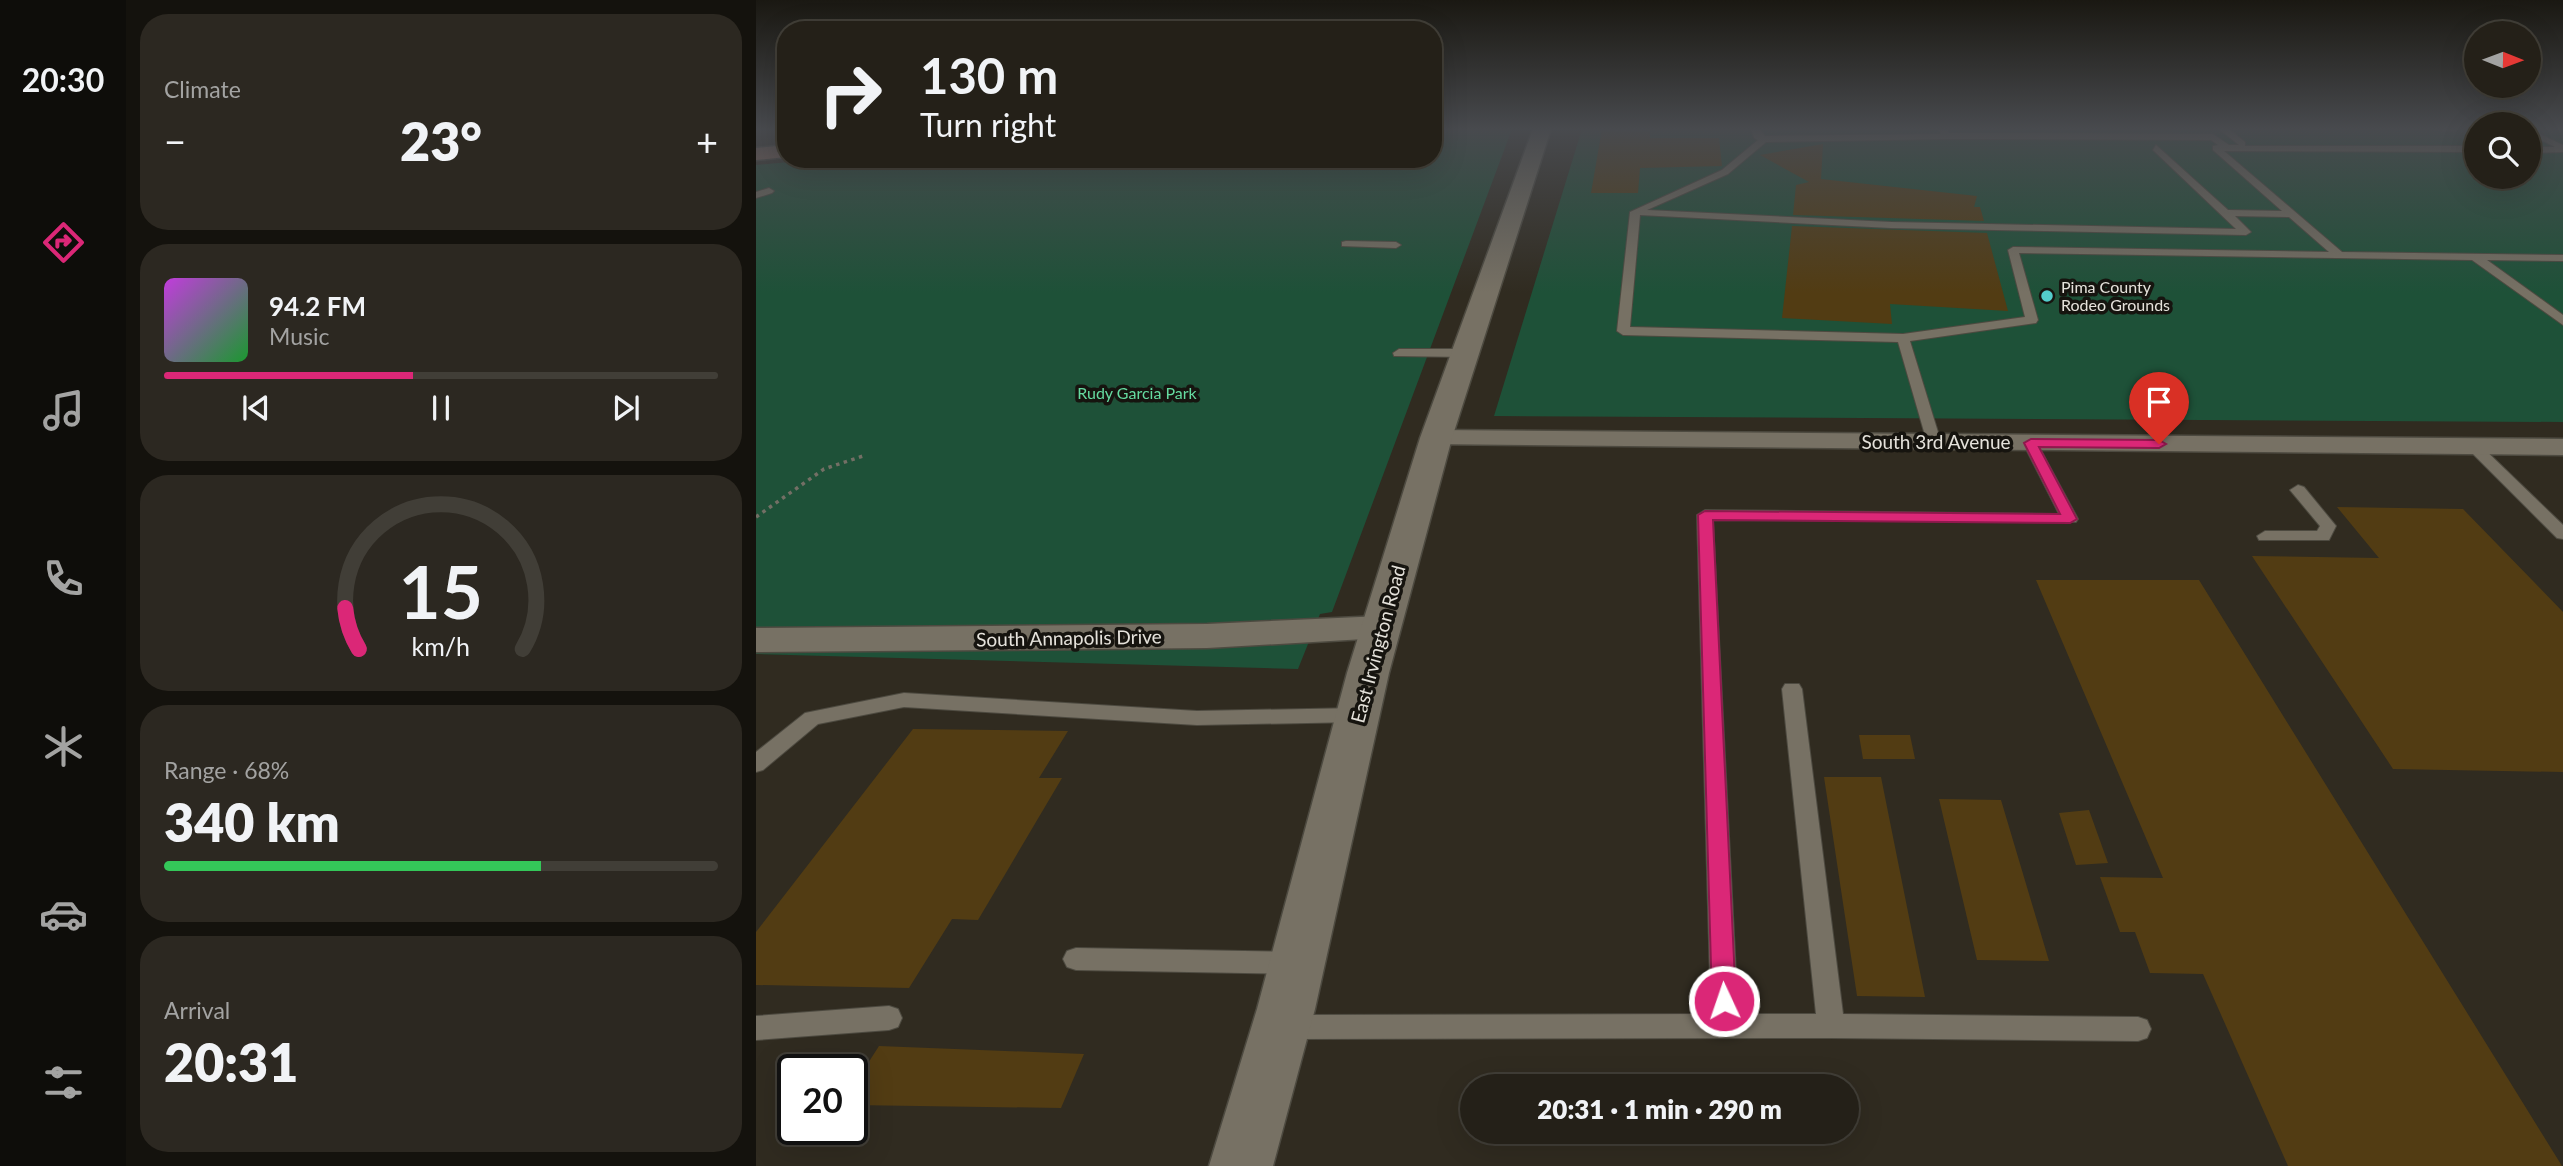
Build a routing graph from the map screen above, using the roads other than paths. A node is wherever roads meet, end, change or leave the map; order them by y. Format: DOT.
graph roads {
  1 [pos="1524,183"];
  2 [pos="1699,183"];
  3 [pos="2194,183"];
  4 [pos="2259,183"];
  5 [pos="769,191"];
  6 [pos="756,195"];
  7 [pos="1635,212"];
  8 [pos="2226,213"];
  9 [pos="2291,214"];
  10 [pos="1346,244"];
  11 [pos="1396,245"];
  12 [pos="2339,255"];
  13 [pos="2474,257"];
  14 [pos="2563,258"];
  15 [pos="2563,320"];
  16 [pos="1903,338"];
  17 [pos="1399,353"];
  18 [pos="1465,353"];
  19 [pos="1436,438"];
  20 [pos="1934,442"];
  21 [pos="2031,443"];
  22 [pos="2473,446"];
  23 [pos="2563,447"];
  24 [pos="2298,490"];
  25 [pos="2563,534"];
  26 [pos="2266,536"];
  27 [pos="1382,627"];
  28 [pos="756,640"];
  29 [pos="1792,689"];
  30 [pos="1358,715"];
  31 [pos="756,764"];
  32 [pos="1076,959"];
  33 [pos="1297,963"];
  34 [pos="889,1018"];
  35 [pos="1725,1026"];
  36 [pos="1830,1026"];
  37 [pos="1280,1027"];
  38 [pos="756,1028"];
  39 [pos="2138,1029"];
  40 [pos="1241,1166"];
  1 -- 18 [label="main road, East Irvington Road"];
  2 -- 7 [label="lane"];
  3 -- 8 [label="lane"];
  4 -- 9 [label="lane"];
  5 -- 6 [label="lane"];
  7 -- 8 [label="lane"];
  7 -- 16 [label="lane"];
  8 -- 9 [label="lane"];
  9 -- 12 [label="lane"];
  10 -- 11 [label="lane"];
  12 -- 13 [label="lane"];
  12 -- 16 [label="lane"];
  13 -- 14 [label="lane"];
  13 -- 15 [label="lane"];
  16 -- 20 [label="lane"];
  17 -- 18 [label="lane"];
  18 -- 19 [label="main road, East Irvington Road"];
  19 -- 20 [label="street, South 3rd Avenue"];
  19 -- 27 [label="main road, East Irvington Road"];
  20 -- 21 [label="street, South 3rd Avenue"];
  21 -- 22 [label="street, South 3rd Avenue"];
  21 -- 35 [label="lane"];
  22 -- 23 [label="street, South 3rd Avenue"];
  22 -- 25 [label="lane"];
  24 -- 26 [label="lane"];
  27 -- 28 [label="street, South Annapolis Drive"];
  27 -- 30 [label="main road, East Irvington Road"];
  29 -- 36 [label="lane"];
  30 -- 31 [label="lane"];
  30 -- 33 [label="main road, East Irvington Road"];
  32 -- 33 [label="lane"];
  33 -- 37 [label="main road, East Irvington Road"];
  34 -- 38 [label="lane"];
  35 -- 36 [label="lane"];
  35 -- 37 [label="lane"];
  36 -- 39 [label="lane"];
  37 -- 40 [label="main road, East Irvington Road"];
}
